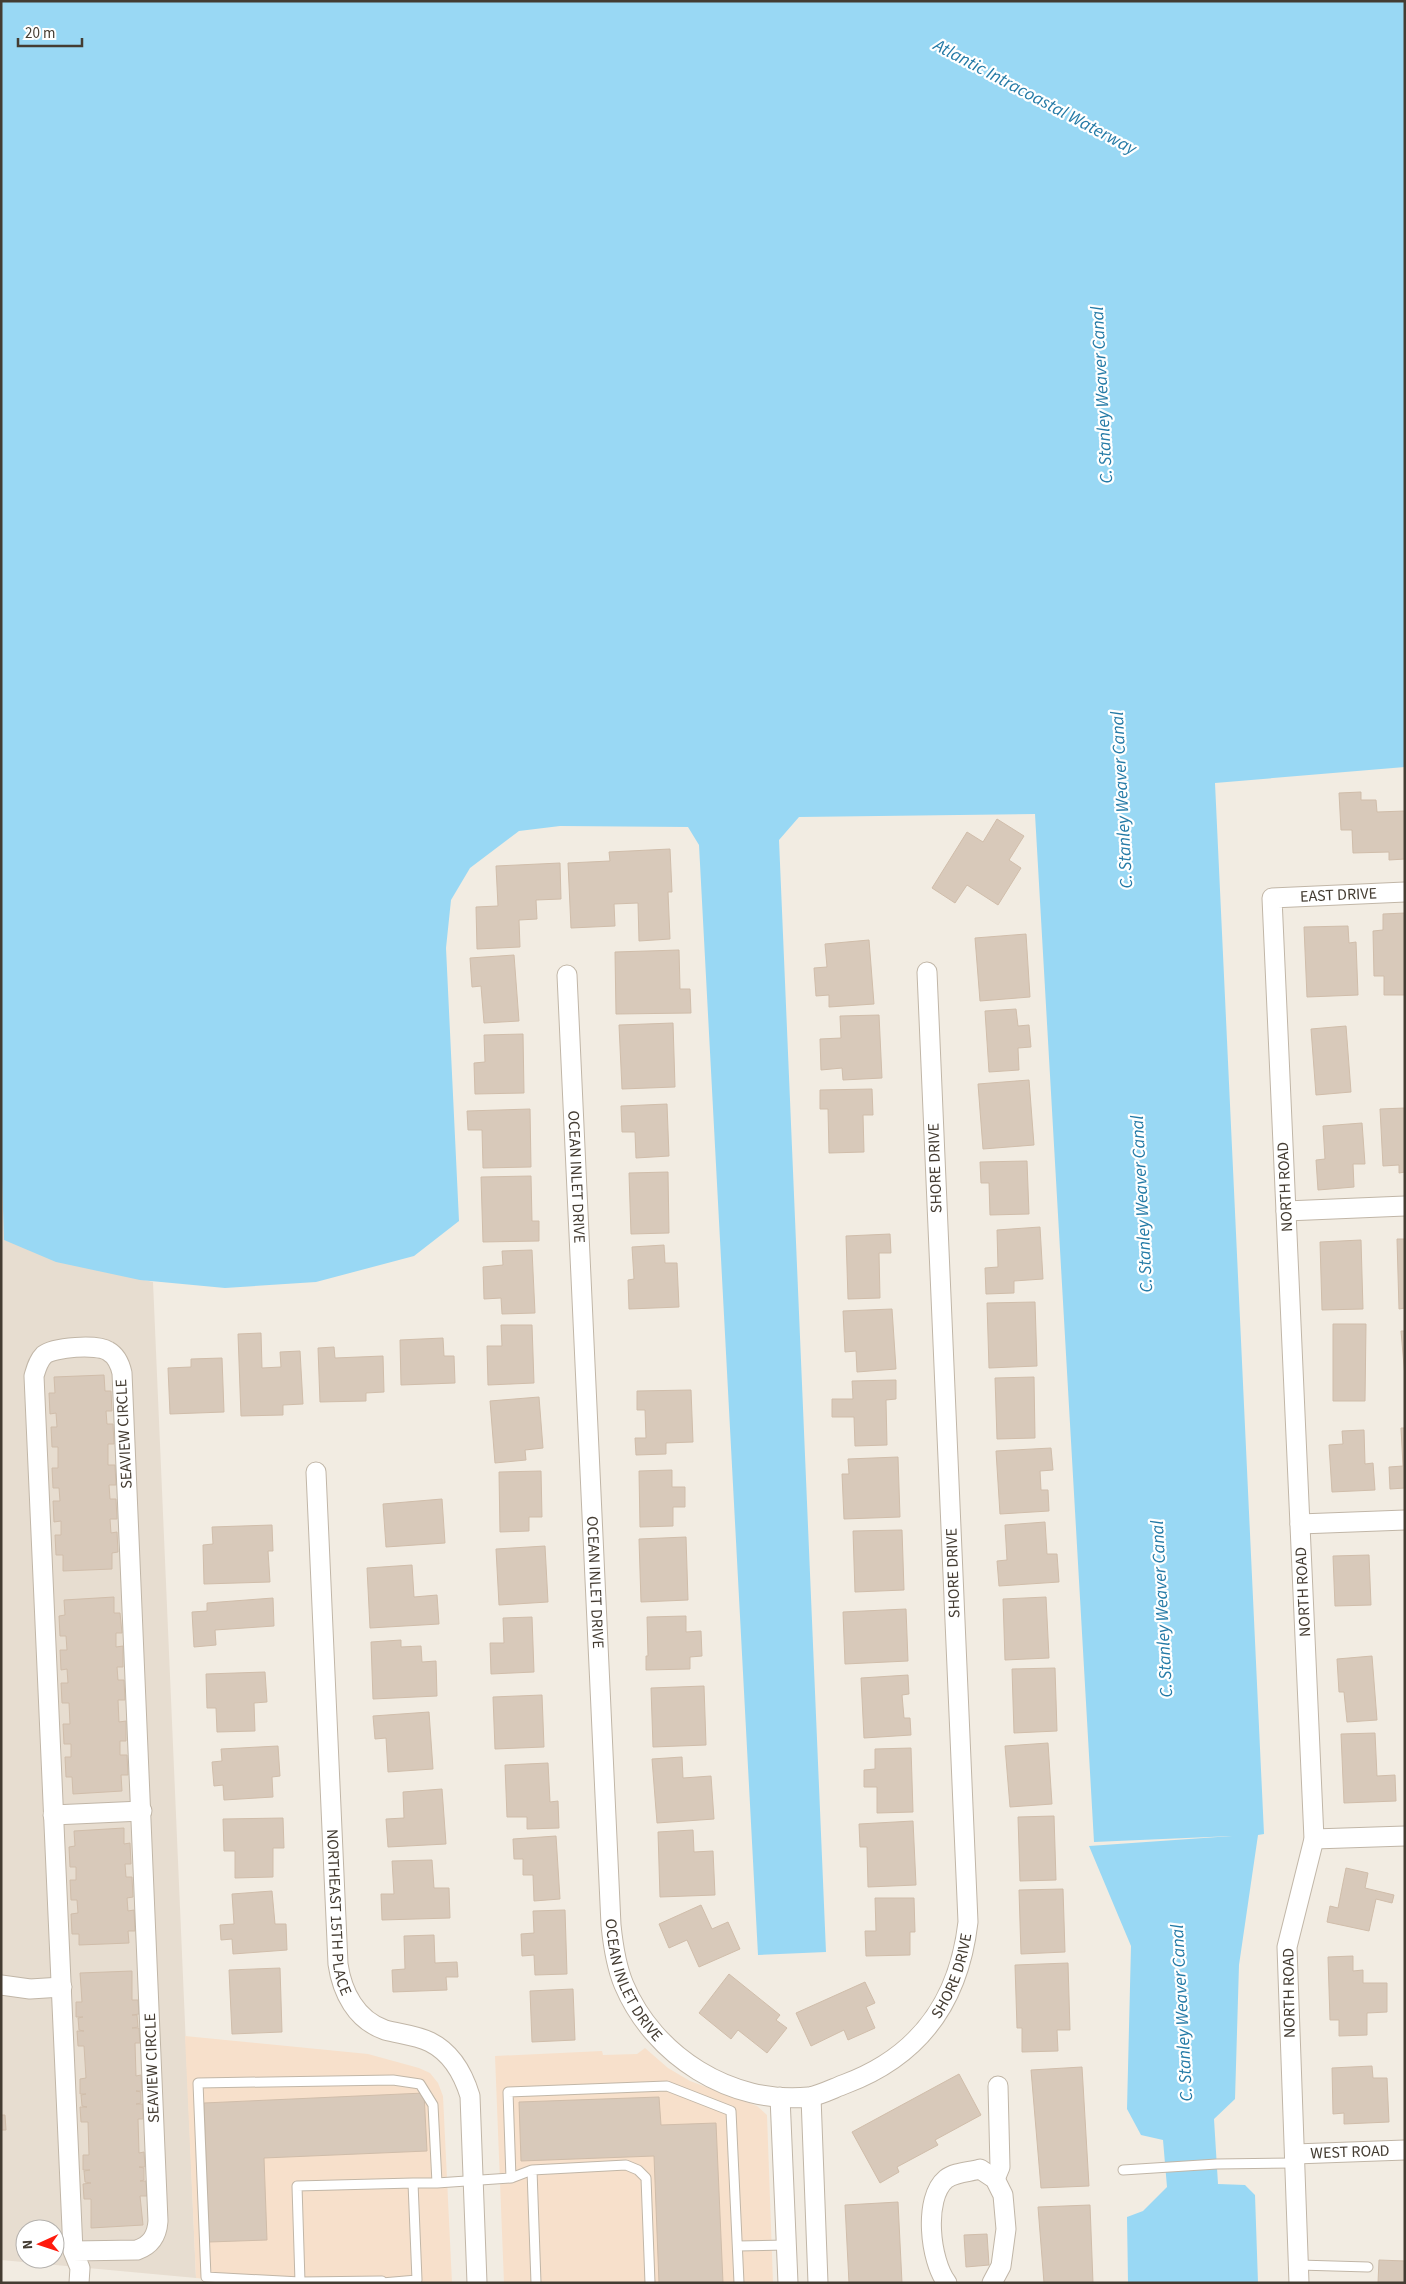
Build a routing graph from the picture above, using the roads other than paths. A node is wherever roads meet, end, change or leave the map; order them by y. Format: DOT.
graph roads {
  1 [pos="1405,892"];
  2 [pos="1272,898"];
  3 [pos="927,972"];
  4 [pos="567,974"];
  5 [pos="1405,1206"];
  6 [pos="1286,1211"];
  7 [pos="316,1472"];
  8 [pos="1405,1520"];
  9 [pos="1300,1524"];
  10 [pos="142,1811"];
  11 [pos="53,1815"];
  12 [pos="1405,1836"];
  13 [pos="1314,1838"];
  14 [pos="1,1984"];
  15 [pos="62,1987"];
  16 [pos="998,2086"];
  17 [pos="780,2097"];
  18 [pos="811,2097"];
  19 [pos="1405,2150"];
  20 [pos="1295,2159"];
  21 [pos="532,2170"];
  22 [pos="1123,2170"];
  23 [pos="511,2178"];
  24 [pos="995,2179"];
  25 [pos="474,2181"];
  26 [pos="413,2183"];
  27 [pos="437,2183"];
  28 [pos="786,2245"];
  29 [pos="738,2246"];
  30 [pos="73,2251"];
  31 [pos="1368,2267"];
  32 [pos="1299,2274"];
  33 [pos="300,2282"];
  34 [pos="382,2282"];
  35 [pos="79,2283"];
  36 [pos="477,2283"];
  37 [pos="536,2283"];
  38 [pos="650,2283"];
  39 [pos="739,2283"];
  40 [pos="788,2283"];
  41 [pos="818,2283"];
  42 [pos="946,2283"];
  43 [pos="992,2283"];
  1 -- 2 [label="street, EAST DRIVE"];
  2 -- 6 [label="street, NORTH ROAD"];
  3 -- 18 [label="street, SHORE DRIVE"];
  4 -- 17 [label="street, OCEAN INLET DRIVE"];
  5 -- 6 [label="street"];
  6 -- 9 [label="street, NORTH ROAD"];
  7 -- 25 [label="street, NORTHEAST 15TH PLACE"];
  8 -- 9 [label="street"];
  9 -- 13 [label="street, NORTH ROAD"];
  10 -- 11 [label="street"];
  10 -- 11 [label="street, SEAVIEW CIRCLE"];
  10 -- 30 [label="street, SEAVIEW CIRCLE"];
  11 -- 15 [label="street, SEAVIEW CIRCLE"];
  12 -- 13 [label="street"];
  13 -- 20 [label="street, NORTH ROAD"];
  14 -- 15 [label="street"];
  15 -- 30 [label="street, SEAVIEW CIRCLE"];
  16 -- 24 [label="street"];
  17 -- 18 [label="street, OCEAN INLET DRIVE"];
  17 -- 28 [label="street"];
  18 -- 41 [label="street"];
  19 -- 20 [label="street, WEST ROAD"];
  20 -- 22 [label="lane"];
  20 -- 32 [label="street, NORTH ROAD"];
  21 -- 23 [label="lane"];
  21 -- 37 [label="lane"];
  21 -- 38 [label="lane"];
  23 -- 25 [label="lane"];
  23 -- 29 [label="lane"];
  24 -- 42 [label="street"];
  24 -- 43 [label="street"];
  25 -- 27 [label="lane"];
  25 -- 36 [label="street, NORTHEAST 15TH PLACE"];
  26 -- 27 [label="lane"];
  26 -- 33 [label="lane"];
  26 -- 34 [label="lane"];
  27 -- 33 [label="lane"];
  28 -- 29 [label="lane"];
  28 -- 40 [label="street"];
  29 -- 39 [label="lane"];
  30 -- 35 [label="street, SEAVIEW CIRCLE"];
  31 -- 32 [label="lane"];
  33 -- 34 [label="lane"];
}
